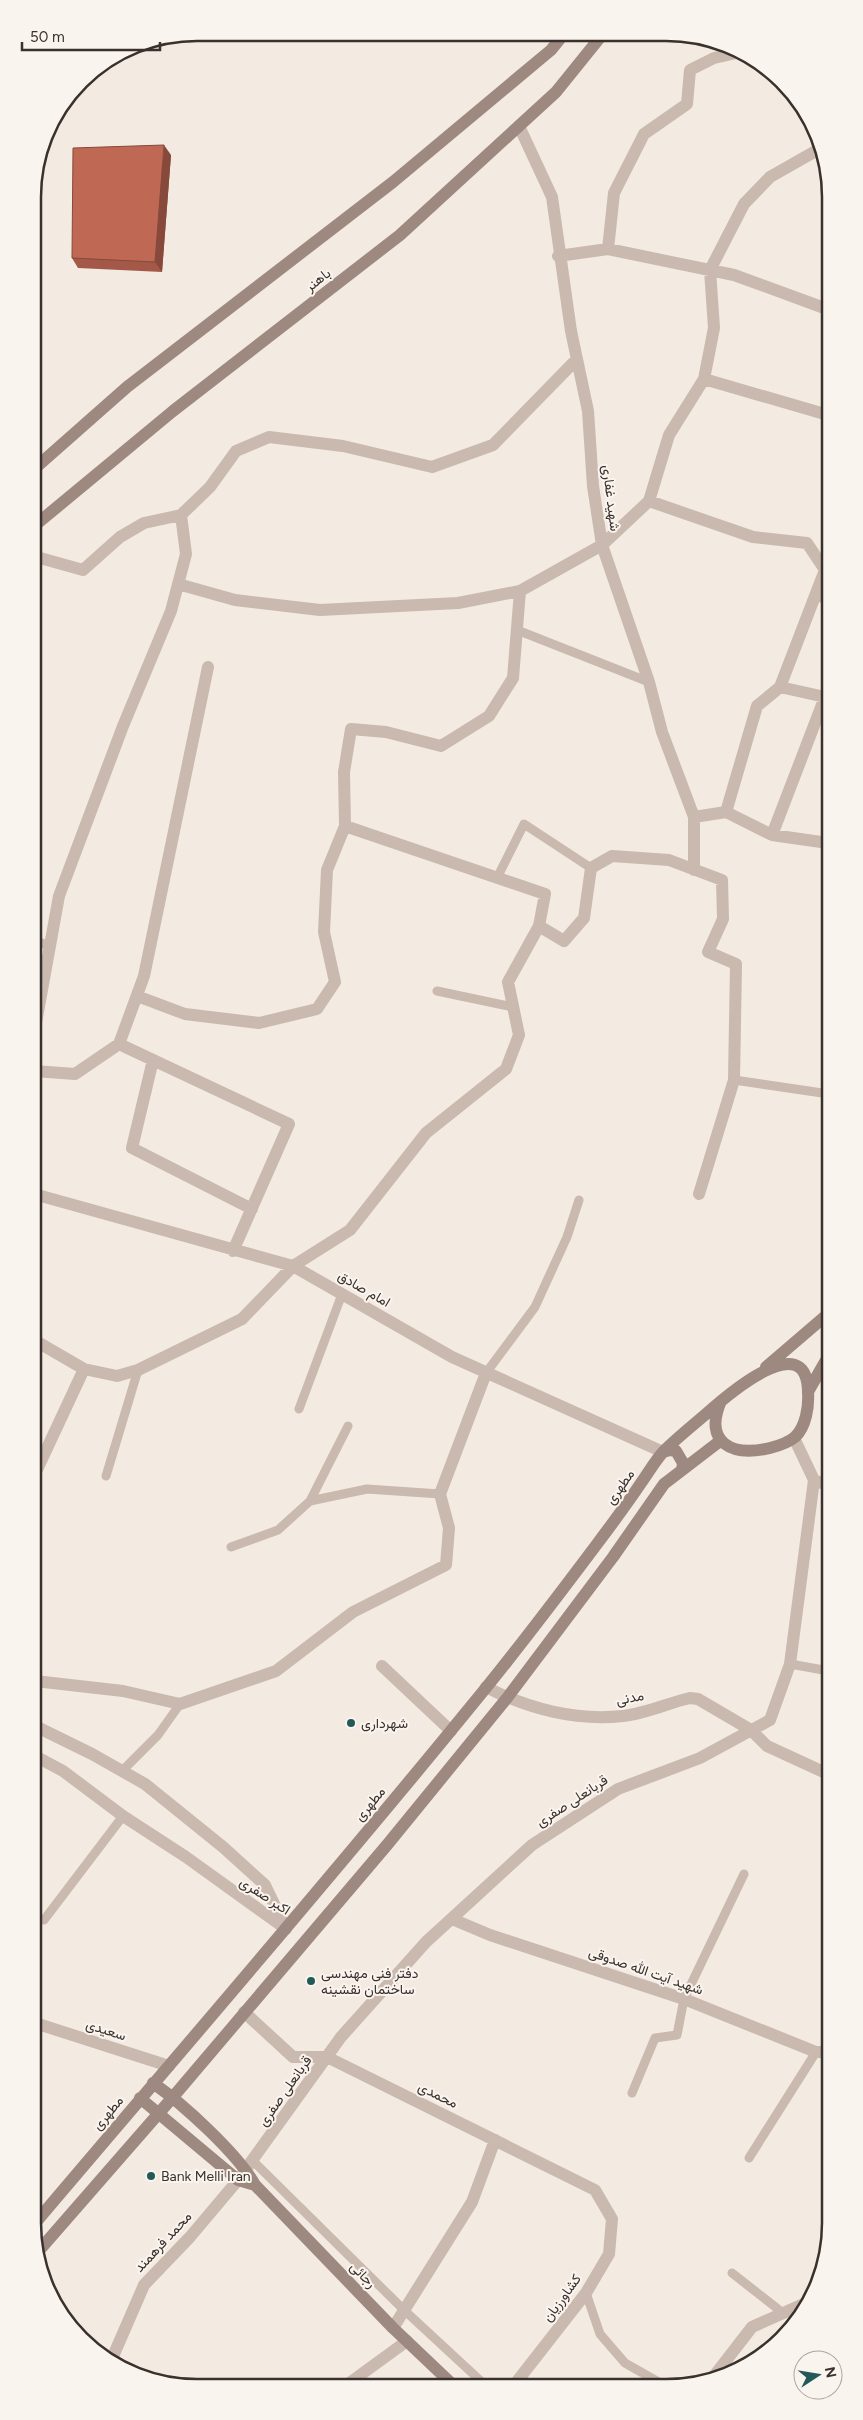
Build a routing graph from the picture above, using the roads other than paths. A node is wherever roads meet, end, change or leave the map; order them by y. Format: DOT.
graph roads {
  1 [pos="558,41"];
  2 [pos="597,41"];
  3 [pos="729,55"];
  4 [pos="518,126"];
  5 [pos="814,152"];
  6 [pos="608,249"];
  7 [pos="558,256"];
  8 [pos="710,270"];
  9 [pos="822,307"];
  10 [pos="577,359"];
  11 [pos="704,379"];
  12 [pos="822,413"];
  13 [pos="42,462"];
  14 [pos="648,501"];
  15 [pos="181,515"];
  16 [pos="42,520"];
  17 [pos="602,545"];
  18 [pos="42,558"];
  19 [pos="822,565"];
  20 [pos="178,584"];
  21 [pos="520,592"];
  22 [pos="822,597"];
  23 [pos="517,630"];
  24 [pos="208,667"];
  25 [pos="649,682"];
  26 [pos="780,687"];
  27 [pos="822,696"];
  28 [pos="822,705"];
  29 [pos="726,812"];
  30 [pos="694,817"];
  31 [pos="345,826"];
  32 [pos="772,835"];
  33 [pos="822,842"];
  34 [pos="592,868"];
  35 [pos="694,870"];
  36 [pos="497,878"];
  37 [pos="539,926"];
  38 [pos="42,943"];
  39 [pos="50,947"];
  40 [pos="437,991"];
  41 [pos="42,993"];
  42 [pos="137,996"];
  43 [pos="513,1008"];
  44 [pos="119,1044"];
  45 [pos="153,1060"];
  46 [pos="42,1072"];
  47 [pos="734,1080"];
  48 [pos="822,1093"];
  49 [pos="699,1194"];
  50 [pos="42,1196"];
  51 [pos="579,1200"];
  52 [pos="252,1209"];
  53 [pos="234,1252"];
  54 [pos="293,1266"];
  55 [pos="342,1294"];
  56 [pos="821,1320"];
  57 [pos="41,1344"];
  58 [pos="84,1368"];
  59 [pos="821,1368"];
  60 [pos="138,1370"];
  61 [pos="763,1370"];
  62 [pos="486,1373"];
  63 [pos="809,1390"];
  64 [pos="721,1401"];
  65 [pos="299,1409"];
  66 [pos="348,1426"];
  67 [pos="794,1438"];
  68 [pos="720,1441"];
  69 [pos="662,1452"];
  70 [pos="41,1460"];
  71 [pos="682,1470"];
  72 [pos="106,1476"];
  73 [pos="814,1480"];
  74 [pos="821,1483"];
  75 [pos="440,1494"];
  76 [pos="310,1501"];
  77 [pos="232,1547"];
  78 [pos="790,1664"];
  79 [pos="382,1666"];
  80 [pos="821,1670"];
  81 [pos="41,1682"];
  82 [pos="486,1688"];
  83 [pos="507,1698"];
  84 [pos="180,1704"];
  85 [pos="41,1729"];
  86 [pos="751,1730"];
  87 [pos="451,1731"];
  88 [pos="41,1759"];
  89 [pos="122,1771"];
  90 [pos="821,1771"];
  91 [pos="123,1816"];
  92 [pos="744,1874"];
  93 [pos="452,1919"];
  94 [pos="44,1920"];
  95 [pos="286,1929"];
  96 [pos="302,1944"];
  97 [pos="684,1999"];
  98 [pos="244,2012"];
  99 [pos="41,2025"];
  100 [pos="816,2052"];
  101 [pos="821,2052"];
  102 [pos="327,2057"];
  103 [pos="168,2066"];
  104 [pos="153,2083"];
  105 [pos="632,2093"];
  106 [pos="173,2097"];
  107 [pos="140,2098"];
  108 [pos="159,2113"];
  109 [pos="495,2140"];
  110 [pos="748,2158"];
  111 [pos="250,2166"];
  112 [pos="238,2180"];
  113 [pos="255,2185"];
  114 [pos="41,2211"];
  115 [pos="612,2219"];
  116 [pos="41,2222"];
  117 [pos="53,2234"];
  118 [pos="43,2245"];
  119 [pos="732,2273"];
  120 [pos="586,2293"];
  121 [pos="796,2307"];
  122 [pos="404,2310"];
  123 [pos="783,2313"];
  124 [pos="393,2328"];
  125 [pos="407,2341"];
  126 [pos="114,2354"];
  127 [pos="720,2369"];
  128 [pos="355,2379"];
  129 [pos="447,2379"];
  130 [pos="479,2379"];
  131 [pos="519,2379"];
  132 [pos="653,2379"];
  1 -- 13 [label="main road"];
  2 -- 4 [label="main road, باهنر"];
  3 -- 6 [label="street"];
  4 -- 7 [label="street, شهید غفاری"];
  4 -- 16 [label="main road, باهنر"];
  5 -- 8 [label="street"];
  6 -- 7 [label="street"];
  6 -- 8 [label="street"];
  7 -- 10 [label="street, شهید غفاری"];
  8 -- 9 [label="street"];
  8 -- 11 [label="street"];
  10 -- 15 [label="street"];
  10 -- 17 [label="street, شهید غفاری"];
  11 -- 12 [label="street"];
  11 -- 14 [label="street"];
  14 -- 17 [label="street"];
  14 -- 19 [label="street"];
  15 -- 18 [label="street"];
  15 -- 20 [label="street"];
  17 -- 21 [label="street"];
  17 -- 25 [label="street, شهید غفاری"];
  20 -- 21 [label="street"];
  20 -- 39 [label="street"];
  21 -- 23 [label="street"];
  22 -- 26 [label="street"];
  23 -- 25 [label="lane"];
  23 -- 31 [label="street"];
  24 -- 42 [label="street"];
  25 -- 30 [label="street, شهید غفاری"];
  26 -- 27 [label="street"];
  26 -- 29 [label="street"];
  28 -- 32 [label="street"];
  29 -- 30 [label="street"];
  29 -- 32 [label="street"];
  30 -- 35 [label="street, شهید غفاری"];
  31 -- 36 [label="street"];
  31 -- 42 [label="street"];
  32 -- 33 [label="street"];
  34 -- 35 [label="street"];
  34 -- 36 [label="lane"];
  34 -- 37 [label="street"];
  35 -- 47 [label="street"];
  36 -- 37 [label="street"];
  37 -- 43 [label="street"];
  38 -- 39 [label="lane"];
  39 -- 41 [label="street"];
  40 -- 43 [label="lane"];
  42 -- 44 [label="street"];
  43 -- 54 [label="street"];
  44 -- 45 [label="street"];
  44 -- 46 [label="street"];
  45 -- 52 [label="street"];
  45 -- 52 [label="street"];
  47 -- 48 [label="lane"];
  47 -- 49 [label="street"];
  50 -- 53 [label="street, امام صادق"];
  51 -- 62 [label="lane"];
  52 -- 53 [label="street"];
  53 -- 54 [label="street, امام صادق"];
  54 -- 55 [label="street, امام صادق"];
  54 -- 60 [label="street"];
  55 -- 62 [label="street, امام صادق"];
  55 -- 65 [label="lane"];
  56 -- 61 [label="main road"];
  57 -- 58 [label="street"];
  58 -- 60 [label="street"];
  58 -- 70 [label="street"];
  59 -- 63 [label="main road"];
  60 -- 72 [label="lane"];
  61 -- 63 [label="main road"];
  61 -- 64 [label="main road"];
  62 -- 69 [label="street, امام صادق"];
  62 -- 75 [label="street"];
  63 -- 67 [label="main road"];
  64 -- 68 [label="main road"];
  64 -- 69 [label="main road, مطهری"];
  66 -- 76 [label="lane"];
  67 -- 68 [label="main road"];
  67 -- 73 [label="street"];
  68 -- 71 [label="main road"];
  69 -- 71 [label="main road"];
  69 -- 82 [label="main road, مطهری"];
  71 -- 83 [label="main road"];
  73 -- 74 [label="street"];
  73 -- 78 [label="street, قربانعلی صفری"];
  75 -- 76 [label="lane"];
  75 -- 84 [label="street"];
  76 -- 77 [label="lane"];
  78 -- 80 [label="lane"];
  78 -- 86 [label="street, قربانعلی صفری"];
  79 -- 87 [label="street"];
  81 -- 84 [label="street"];
  82 -- 83 [label="street, مدنی"];
  82 -- 87 [label="main road, مطهری"];
  83 -- 86 [label="street, مدنی"];
  83 -- 96 [label="main road"];
  84 -- 89 [label="lane"];
  85 -- 89 [label="street, اکبر صفری"];
  86 -- 90 [label="street, مدنی"];
  86 -- 93 [label="street, قربانعلی صفری"];
  87 -- 95 [label="main road, مطهری"];
  88 -- 91 [label="street, اکبر صفری"];
  89 -- 95 [label="street, اکبر صفری"];
  91 -- 94 [label="lane"];
  91 -- 95 [label="street, اکبر صفری"];
  92 -- 97 [label="lane"];
  93 -- 97 [label="street, شهید آیت الله صدوقی"];
  93 -- 102 [label="street, قربانعلی صفری"];
  95 -- 96 [label="main road"];
  95 -- 103 [label="main road, مطهری"];
  96 -- 98 [label="main road"];
  97 -- 100 [label="street, شهید آیت الله صدوقی"];
  97 -- 105 [label="lane"];
  98 -- 102 [label="street, محمدی"];
  98 -- 106 [label="main road"];
  99 -- 103 [label="street, سعیدی"];
  100 -- 101 [label="street, شهید آیت الله صدوقی"];
  100 -- 110 [label="lane"];
  102 -- 109 [label="street, محمدی"];
  102 -- 111 [label="street, قربانعلی صفری"];
  103 -- 104 [label="main road, مطهری"];
  104 -- 106 [label="main road, رجائی"];
  104 -- 107 [label="main road, مطهری"];
  106 -- 108 [label="main road"];
  106 -- 111 [label="main road, رجائی"];
  107 -- 108 [label="main road"];
  107 -- 114 [label="main road, مطهری"];
  108 -- 112 [label="main road"];
  108 -- 117 [label="main road"];
  109 -- 115 [label="street, محمدی"];
  109 -- 122 [label="street"];
  111 -- 112 [label="street, قربانعلی صفری"];
  111 -- 113 [label="main road, رجائی"];
  111 -- 122 [label="lane"];
  112 -- 113 [label="main road"];
  112 -- 126 [label="street, محمد فرهمند"];
  113 -- 124 [label="main road, رجائی"];
  115 -- 120 [label="street, کشاورزیان"];
  116 -- 117 [label="main road"];
  117 -- 118 [label="main road"];
  119 -- 123 [label="lane"];
  120 -- 131 [label="street, کشاورزیان"];
  120 -- 132 [label="lane"];
  121 -- 123 [label="street"];
  122 -- 124 [label="street"];
  122 -- 130 [label="lane"];
  123 -- 127 [label="street"];
  124 -- 125 [label="main road, رجائی"];
  125 -- 128 [label="street"];
  125 -- 129 [label="main road, رجائی"];
}
